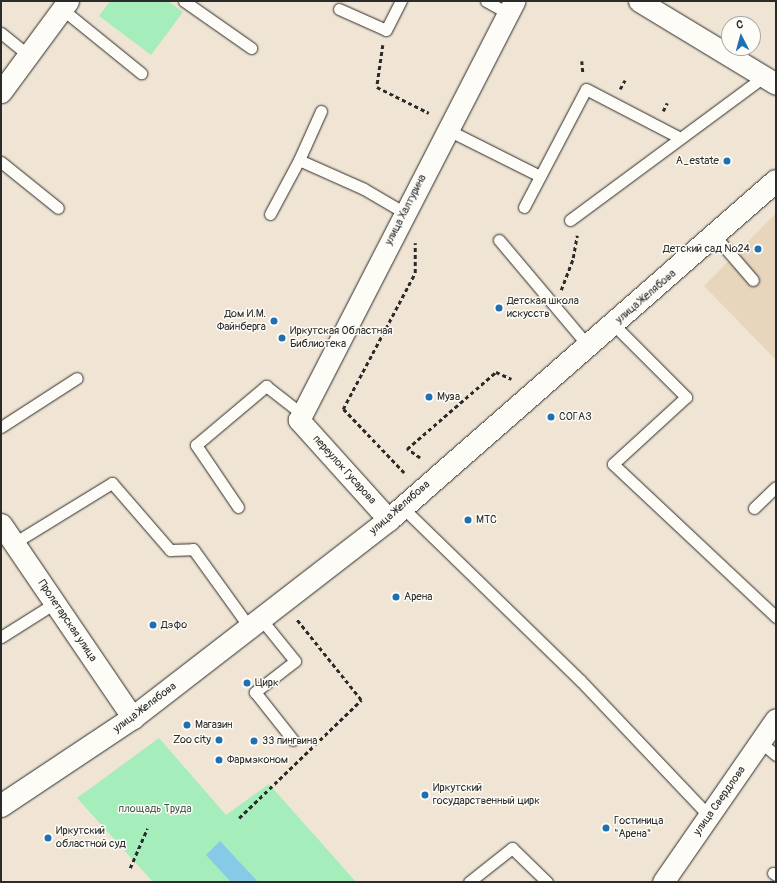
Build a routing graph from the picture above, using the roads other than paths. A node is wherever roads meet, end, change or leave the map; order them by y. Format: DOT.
graph roads {
  1 [pos="184,1"];
  2 [pos="401,1"];
  3 [pos="486,1"];
  4 [pos="639,1"];
  5 [pos="65,5"];
  6 [pos="511,7"];
  7 [pos="339,9"];
  8 [pos="1,33"];
  9 [pos="251,48"];
  10 [pos="28,55"];
  11 [pos="141,73"];
  12 [pos="770,80"];
  13 [pos="1,92"];
  14 [pos="321,111"];
  15 [pos="448,130"];
  16 [pos="680,138"];
  17 [pos="299,160"];
  18 [pos="1,162"];
  19 [pos="540,176"];
  20 [pos="776,181"];
  21 [pos="524,207"];
  22 [pos="58,208"];
  23 [pos="405,213"];
  24 [pos="270,214"];
  25 [pos="570,220"];
  26 [pos="715,236"];
  27 [pos="499,240"];
  28 [pos="753,280"];
  29 [pos="614,325"];
  30 [pos="589,347"];
  31 [pos="77,378"];
  32 [pos="301,417"];
  33 [pos="1,427"];
  34 [pos="776,487"];
  35 [pos="238,507"];
  36 [pos="754,508"];
  37 [pos="396,514"];
  38 [pos="1,524"];
  39 [pos="14,543"];
  40 [pos="55,603"];
  41 [pos="776,617"];
  42 [pos="255,623"];
  43 [pos="1,637"];
  44 [pos="133,718"];
  45 [pos="776,720"];
  46 [pos="293,740"];
  47 [pos="760,742"];
  48 [pos="776,755"];
  49 [pos="1,806"];
  50 [pos="709,816"];
  51 [pos="469,882"];
  52 [pos="547,882"];
  53 [pos="663,882"];
  1 -- 9 [label="lane"];
  2 -- 7 [label="lane"];
  3 -- 6 [label="lane"];
  4 -- 12 [label="street"];
  5 -- 10 [label="street"];
  5 -- 11 [label="lane"];
  6 -- 15 [label="street, улица Халтурина"];
  8 -- 10 [label="lane"];
  10 -- 13 [label="street"];
  12 -- 16 [label="lane"];
  14 -- 17 [label="lane"];
  15 -- 19 [label="lane"];
  15 -- 23 [label="street, улица Халтурина"];
  16 -- 19 [label="lane"];
  16 -- 25 [label="lane"];
  17 -- 23 [label="lane"];
  17 -- 24 [label="lane"];
  18 -- 22 [label="lane"];
  19 -- 21 [label="lane"];
  20 -- 26 [label="street, улица Желябова"];
  23 -- 32 [label="street, улица Халтурина"];
  26 -- 28 [label="lane"];
  26 -- 29 [label="street, улица Желябова"];
  27 -- 30 [label="lane"];
  29 -- 30 [label="street, улица Желябова"];
  29 -- 41 [label="lane"];
  30 -- 37 [label="street, улица Желябова"];
  31 -- 33 [label="lane"];
  32 -- 35 [label="lane"];
  32 -- 37 [label="street, переулок Гусарова"];
  34 -- 36 [label="lane"];
  37 -- 42 [label="street, улица Желябова"];
  37 -- 50 [label="lane"];
  38 -- 39 [label="street, Пролетарская улица"];
  39 -- 40 [label="street, Пролетарская улица"];
  39 -- 42 [label="lane"];
  40 -- 43 [label="lane"];
  40 -- 44 [label="street, Пролетарская улица"];
  42 -- 44 [label="street, улица Желябова"];
  42 -- 46 [label="lane"];
  44 -- 49 [label="street, улица Желябова"];
  45 -- 47 [label="street, улица Свердлова"];
  47 -- 48 [label="lane"];
  47 -- 50 [label="street, улица Свердлова"];
  50 -- 53 [label="street, улица Свердлова"];
  51 -- 52 [label="lane"];
}
